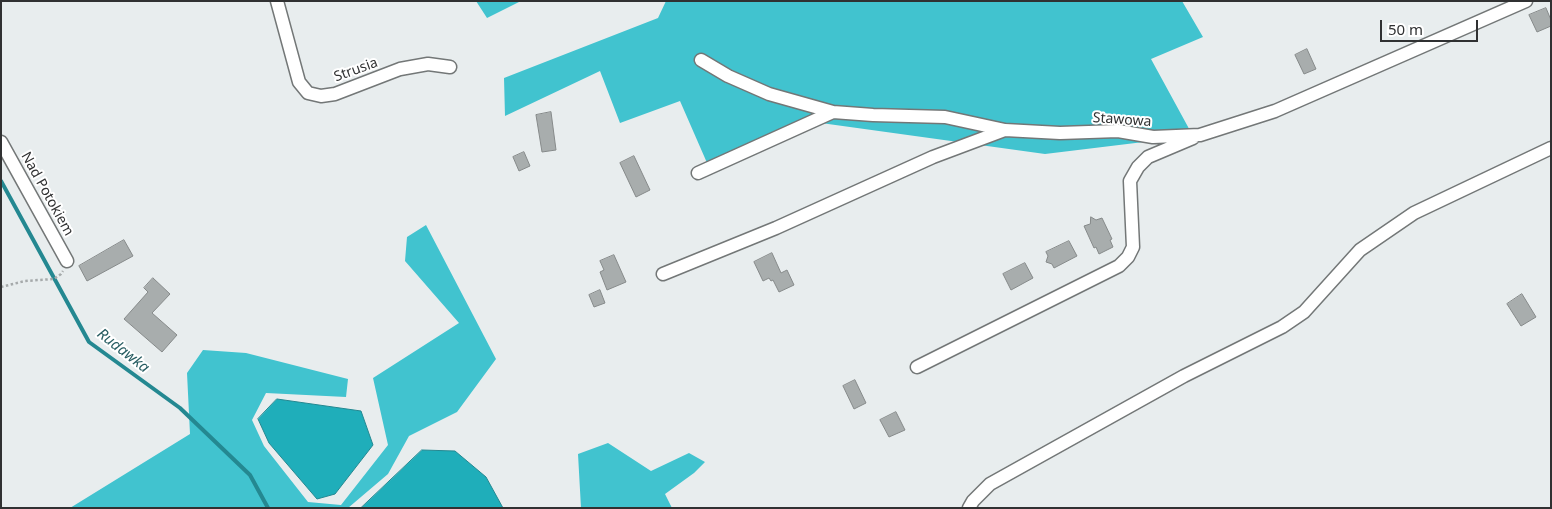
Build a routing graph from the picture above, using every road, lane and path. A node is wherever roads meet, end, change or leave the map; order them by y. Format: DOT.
graph roads {
  1 [pos="277,1"];
  2 [pos="1526,1"];
  3 [pos="702,60"];
  4 [pos="450,67"];
  5 [pos="833,112"];
  6 [pos="1005,130"];
  7 [pos="1200,135"];
  8 [pos="1,142"];
  9 [pos="1551,148"];
  10 [pos="698,173"];
  11 [pos="67,261"];
  12 [pos="663,274"];
  13 [pos="1,287"];
  14 [pos="917,367"];
  15 [pos="969,508"];
  1 -- 4 [label="street, Strusia"];
  2 -- 7 [label="street, Stawowa"];
  3 -- 5 [label="street, Stawowa"];
  5 -- 6 [label="street, Stawowa"];
  5 -- 10 [label="street"];
  6 -- 7 [label="street, Stawowa"];
  6 -- 12 [label="street"];
  7 -- 14 [label="street"];
  8 -- 11 [label="street, Nad Potokiem"];
  9 -- 15 [label="street"];
  11 -- 13 [label="path"];
}
